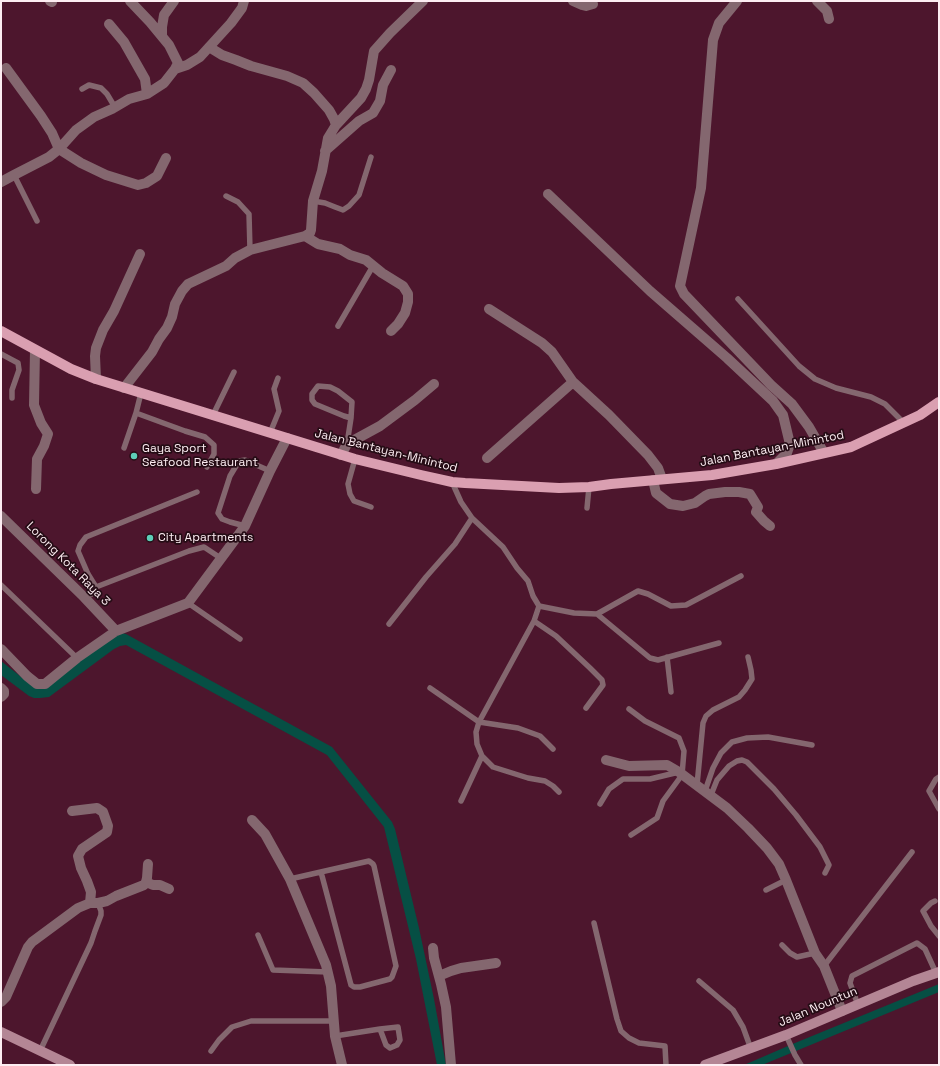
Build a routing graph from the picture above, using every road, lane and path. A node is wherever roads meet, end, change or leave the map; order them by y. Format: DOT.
graph roads {
  1 [pos="130,1"];
  2 [pos="174,1"];
  3 [pos="244,1"];
  4 [pos="423,1"];
  5 [pos="573,1"];
  6 [pos="737,1"];
  7 [pos="817,1"];
  8 [pos="593,4"];
  9 [pos="829,19"];
  10 [pos="109,24"];
  11 [pos="162,36"];
  12 [pos="209,47"];
  13 [pos="6,68"];
  14 [pos="175,68"];
  15 [pos="391,70"];
  16 [pos="82,90"];
  17 [pos="147,94"];
  18 [pos="112,110"];
  19 [pos="336,125"];
  20 [pos="59,149"];
  21 [pos="325,151"];
  22 [pos="371,157"];
  23 [pos="166,158"];
  24 [pos="5,177"];
  25 [pos="548,194"];
  26 [pos="226,196"];
  27 [pos="313,202"];
  28 [pos="37,222"];
  29 [pos="305,236"];
  30 [pos="250,250"];
  31 [pos="140,254"];
  32 [pos="373,266"];
  33 [pos="738,299"];
  34 [pos="489,309"];
  35 [pos="338,326"];
  36 [pos="1,331"];
  37 [pos="391,331"];
  38 [pos="35,350"];
  39 [pos="1,354"];
  40 [pos="234,372"];
  41 [pos="278,378"];
  42 [pos="96,379"];
  43 [pos="573,382"];
  44 [pos="434,384"];
  45 [pos="124,388"];
  46 [pos="140,393"];
  47 [pos="12,398"];
  48 [pos="939,402"];
  49 [pos="136,414"];
  50 [pos="213,415"];
  51 [pos="351,418"];
  52 [pos="904,423"];
  53 [pos="270,432"];
  54 [pos="287,438"];
  55 [pos="347,444"];
  56 [pos="124,448"];
  57 [pos="824,453"];
  58 [pos="342,455"];
  59 [pos="487,458"];
  60 [pos="355,459"];
  61 [pos="776,464"];
  62 [pos="207,467"];
  63 [pos="270,471"];
  64 [pos="658,479"];
  65 [pos="452,482"];
  66 [pos="589,487"];
  67 [pos="36,489"];
  68 [pos="197,492"];
  69 [pos="371,508"];
  70 [pos="587,508"];
  71 [pos="1,516"];
  72 [pos="472,518"];
  73 [pos="245,526"];
  74 [pos="770,526"];
  75 [pos="222,559"];
  76 [pos="741,576"];
  77 [pos="1,585"];
  78 [pos="96,587"];
  79 [pos="84,597"];
  80 [pos="188,603"];
  81 [pos="539,606"];
  82 [pos="597,614"];
  83 [pos="534,621"];
  84 [pos="389,624"];
  85 [pos="116,631"];
  86 [pos="240,639"];
  87 [pos="719,643"];
  88 [pos="1,649"];
  89 [pos="667,657"];
  90 [pos="77,658"];
  91 [pos="748,658"];
  92 [pos="1,688"];
  93 [pos="430,688"];
  94 [pos="671,692"];
  95 [pos="1,698"];
  96 [pos="586,708"];
  97 [pos="629,709"];
  98 [pos="479,722"];
  99 [pos="812,745"];
  100 [pos="553,749"];
  101 [pos="482,756"];
  102 [pos="606,760"];
  103 [pos="681,773"];
  104 [pos="939,777"];
  105 [pos="704,790"];
  106 [pos="559,792"];
  107 [pos="462,801"];
  108 [pos="600,804"];
  109 [pos="939,809"];
  110 [pos="72,811"];
  111 [pos="252,820"];
  112 [pos="631,835"];
  113 [pos="912,852"];
  114 [pos="148,864"];
  115 [pos="321,872"];
  116 [pos="825,873"];
  117 [pos="290,879"];
  118 [pos="786,880"];
  119 [pos="146,882"];
  120 [pos="169,889"];
  121 [pos="766,890"];
  122 [pos="935,901"];
  123 [pos="94,903"];
  124 [pos="594,923"];
  125 [pos="258,935"];
  126 [pos="939,936"];
  127 [pos="782,945"];
  128 [pos="433,948"];
  129 [pos="815,953"];
  130 [pos="496,963"];
  131 [pos="824,966"];
  132 [pos="328,972"];
  133 [pos="938,972"];
  134 [pos="440,976"];
  135 [pos="699,981"];
  136 [pos="1,1002"];
  137 [pos="858,1005"];
  138 [pos="842,1011"];
  139 [pos="334,1020"];
  140 [pos="380,1029"];
  141 [pos="1,1032"];
  142 [pos="336,1036"];
  143 [pos="1,1037"];
  144 [pos="788,1039"];
  145 [pos="751,1049"];
  146 [pos="40,1051"];
  147 [pos="212,1051"];
  148 [pos="710,1064"];
  149 [pos="62,1065"];
  150 [pos="70,1065"];
  151 [pos="342,1065"];
  152 [pos="451,1065"];
  153 [pos="666,1065"];
  154 [pos="801,1065"];
  1 -- 11 [label="street"];
  2 -- 11 [label="street"];
  3 -- 12 [label="street"];
  4 -- 19 [label="street"];
  5 -- 8 [label="street"];
  6 -- 57 [label="street"];
  7 -- 9 [label="street"];
  10 -- 17 [label="street"];
  11 -- 14 [label="street"];
  12 -- 14 [label="street"];
  12 -- 19 [label="street"];
  13 -- 20 [label="street"];
  14 -- 17 [label="street"];
  15 -- 21 [label="street"];
  16 -- 18 [label="lane"];
  17 -- 18 [label="street"];
  18 -- 20 [label="street"];
  19 -- 21 [label="street"];
  20 -- 23 [label="street"];
  20 -- 24 [label="street"];
  21 -- 27 [label="street"];
  22 -- 27 [label="lane"];
  24 -- 28 [label="lane"];
  25 -- 61 [label="street"];
  26 -- 30 [label="lane"];
  27 -- 29 [label="street"];
  29 -- 30 [label="street"];
  29 -- 32 [label="street"];
  30 -- 45 [label="street"];
  31 -- 42 [label="street"];
  32 -- 35 [label="lane"];
  32 -- 37 [label="street"];
  33 -- 52 [label="lane"];
  34 -- 43 [label="street"];
  36 -- 38 [label="main road, Jalan Bantayan-Minintod"];
  38 -- 42 [label="main road, Jalan Bantayan-Minintod"];
  38 -- 67 [label="street"];
  39 -- 47 [label="lane"];
  40 -- 50 [label="lane"];
  41 -- 53 [label="lane"];
  42 -- 45 [label="main road, Jalan Bantayan-Minintod"];
  43 -- 59 [label="street"];
  43 -- 64 [label="street"];
  44 -- 55 [label="street"];
  45 -- 46 [label="main road, Jalan Bantayan-Minintod"];
  46 -- 49 [label="lane"];
  46 -- 50 [label="main road, Jalan Bantayan-Minintod"];
  48 -- 52 [label="main road, Jalan Bantayan-Minintod"];
  49 -- 56 [label="lane"];
  49 -- 62 [label="lane"];
  50 -- 53 [label="main road, Jalan Bantayan-Minintod"];
  51 -- 51 [label="lane"];
  51 -- 55 [label="lane"];
  52 -- 57 [label="main road, Jalan Bantayan-Minintod"];
  53 -- 54 [label="main road, Jalan Bantayan-Minintod"];
  54 -- 58 [label="main road, Jalan Bantayan-Minintod"];
  54 -- 63 [label="street"];
  55 -- 58 [label="street"];
  57 -- 61 [label="main road, Jalan Bantayan-Minintod"];
  58 -- 60 [label="main road, Jalan Bantayan-Minintod"];
  60 -- 65 [label="main road, Jalan Bantayan-Minintod"];
  60 -- 69 [label="lane"];
  61 -- 64 [label="main road, Jalan Bantayan-Minintod"];
  63 -- 73 [label="street"];
  63 -- 73 [label="lane"];
  64 -- 66 [label="main road, Jalan Bantayan-Minintod"];
  64 -- 74 [label="street"];
  65 -- 66 [label="main road, Jalan Bantayan-Minintod"];
  65 -- 72 [label="lane"];
  66 -- 70 [label="lane"];
  68 -- 78 [label="lane"];
  71 -- 79 [label="street, Lorong Kota Raya 3"];
  72 -- 81 [label="lane"];
  72 -- 84 [label="lane"];
  73 -- 75 [label="street"];
  75 -- 78 [label="lane"];
  75 -- 80 [label="street"];
  76 -- 82 [label="lane"];
  77 -- 90 [label="lane"];
  78 -- 79 [label="lane"];
  79 -- 85 [label="street, Lorong Kota Raya 3"];
  80 -- 85 [label="street"];
  80 -- 86 [label="lane"];
  81 -- 82 [label="lane"];
  81 -- 83 [label="lane"];
  82 -- 89 [label="lane"];
  83 -- 96 [label="lane"];
  83 -- 98 [label="lane"];
  85 -- 90 [label="street"];
  87 -- 89 [label="lane"];
  88 -- 90 [label="street"];
  89 -- 94 [label="lane"];
  91 -- 105 [label="lane"];
  92 -- 95 [label="street"];
  93 -- 98 [label="lane"];
  97 -- 103 [label="lane"];
  98 -- 100 [label="lane"];
  98 -- 101 [label="lane"];
  99 -- 105 [label="lane"];
  101 -- 106 [label="lane"];
  101 -- 107 [label="lane"];
  102 -- 103 [label="street"];
  103 -- 105 [label="street"];
  103 -- 108 [label="lane"];
  103 -- 112 [label="lane"];
  104 -- 109 [label="lane"];
  105 -- 116 [label="lane"];
  105 -- 118 [label="street"];
  110 -- 123 [label="street"];
  111 -- 117 [label="street"];
  113 -- 131 [label="lane"];
  114 -- 119 [label="street"];
  115 -- 115 [label="lane"];
  115 -- 117 [label="lane"];
  117 -- 132 [label="street"];
  118 -- 121 [label="lane"];
  118 -- 129 [label="street"];
  119 -- 120 [label="street"];
  119 -- 123 [label="street"];
  122 -- 126 [label="lane"];
  123 -- 136 [label="street"];
  123 -- 146 [label="lane"];
  124 -- 153 [label="lane"];
  125 -- 132 [label="lane"];
  127 -- 129 [label="lane"];
  128 -- 134 [label="street"];
  129 -- 131 [label="street"];
  130 -- 134 [label="street"];
  131 -- 138 [label="street"];
  132 -- 139 [label="street"];
  133 -- 137 [label="street, Jalan Nountun"];
  133 -- 137 [label="lane"];
  134 -- 152 [label="street"];
  135 -- 145 [label="lane"];
  137 -- 138 [label="street, Jalan Nountun"];
  138 -- 144 [label="street, Jalan Nountun"];
  139 -- 142 [label="street"];
  139 -- 147 [label="lane"];
  140 -- 142 [label="lane"];
  141 -- 146 [label="street"];
  142 -- 151 [label="street"];
  143 -- 149 [label="street"];
  144 -- 145 [label="street, Jalan Nountun"];
  144 -- 154 [label="lane"];
  145 -- 148 [label="street, Jalan Nountun"];
  146 -- 150 [label="street"];
}
